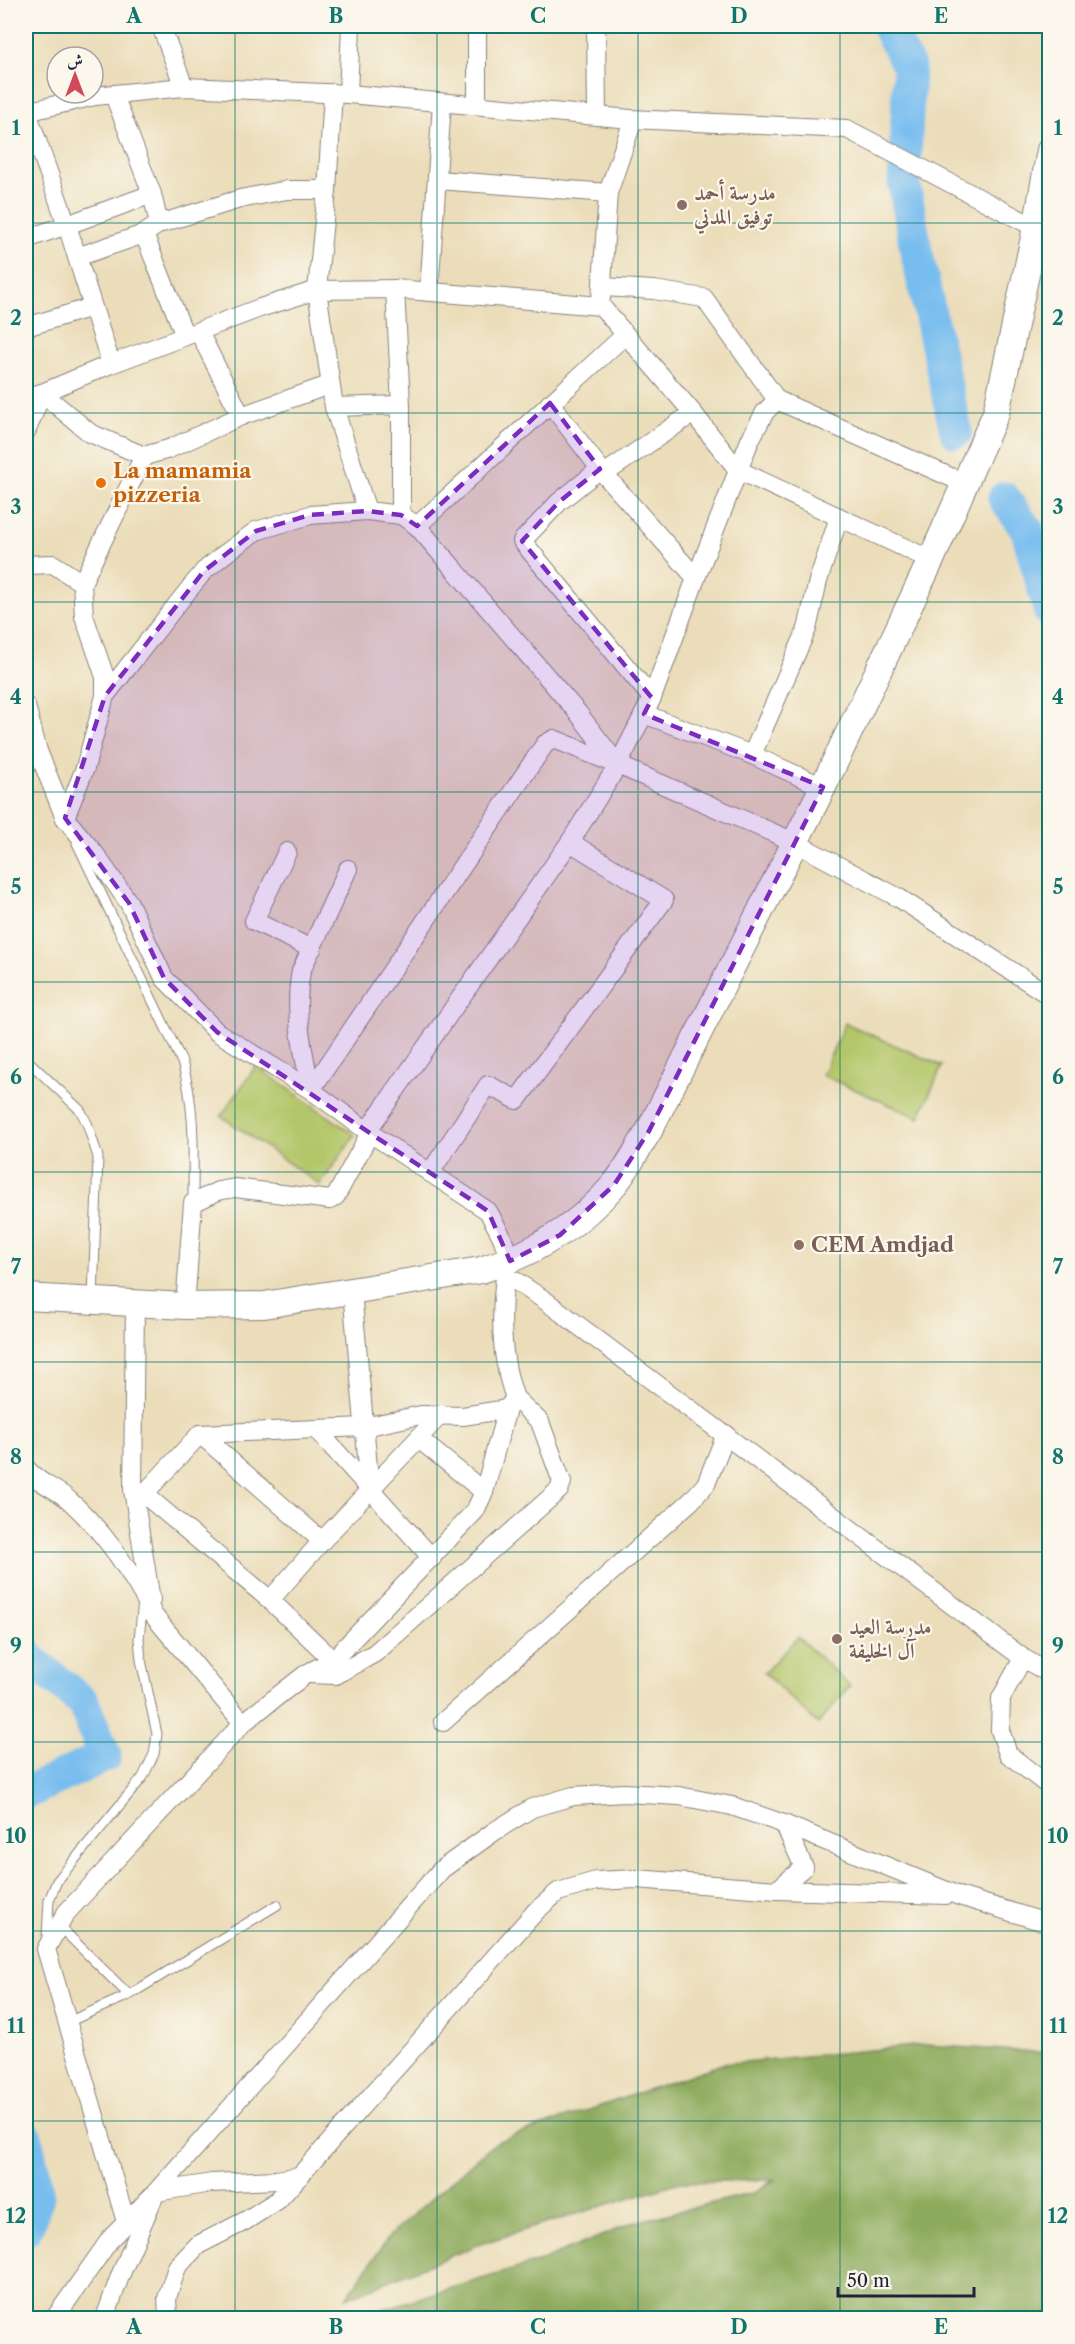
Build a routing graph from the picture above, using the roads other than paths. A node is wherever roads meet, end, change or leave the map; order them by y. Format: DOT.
graph roads {
  1 [pos="161,26"];
  2 [pos="351,26"];
  3 [pos="477,26"];
  4 [pos="596,26"];
  5 [pos="184,87"];
  6 [pos="340,93"];
  7 [pos="114,95"];
  8 [pos="442,103"];
  9 [pos="477,104"];
  10 [pos="26,112"];
  11 [pos="597,116"];
  12 [pos="631,119"];
  13 [pos="1050,150"];
  14 [pos="438,180"];
  15 [pos="327,190"];
  16 [pos="608,192"];
  17 [pos="152,194"];
  18 [pos="159,224"];
  19 [pos="67,225"];
  20 [pos="1043,231"];
  21 [pos="144,234"];
  22 [pos="26,239"];
  23 [pos="77,257"];
  24 [pos="603,287"];
  25 [pos="395,289"];
  26 [pos="317,290"];
  27 [pos="429,292"];
  28 [pos="601,306"];
  29 [pos="92,307"];
  30 [pos="26,327"];
  31 [pos="192,334"];
  32 [pos="625,335"];
  33 [pos="111,364"];
  34 [pos="329,385"];
  35 [pos="34,395"];
  36 [pos="777,400"];
  37 [pos="550,403"];
  38 [pos="401,405"];
  39 [pos="334,407"];
  40 [pos="693,413"];
  41 [pos="241,416"];
  42 [pos="26,432"];
  43 [pos="144,456"];
  44 [pos="738,470"];
  45 [pos="602,472"];
  46 [pos="966,484"];
  47 [pos="367,511"];
  48 [pos="401,515"];
  49 [pos="839,517"];
  50 [pos="417,526"];
  51 [pos="931,560"];
  52 [pos="26,565"];
  53 [pos="696,578"];
  54 [pos="82,583"];
  55 [pos="105,696"];
  56 [pos="26,706"];
  57 [pos="648,706"];
  58 [pos="752,755"];
  59 [pos="618,765"];
  60 [pos="823,787"];
  61 [pos="66,819"];
  62 [pos="570,842"];
  63 [pos="794,842"];
  64 [pos="287,852"];
  65 [pos="348,869"];
  66 [pos="312,949"];
  67 [pos="1050,996"];
  68 [pos="26,1059"];
  69 [pos="311,1090"];
  70 [pos="370,1133"];
  71 [pos="430,1173"];
  72 [pos="193,1203"];
  73 [pos="505,1268"];
  74 [pos="352,1292"];
  75 [pos="26,1297"];
  76 [pos="93,1301"];
  77 [pos="135,1303"];
  78 [pos="185,1306"];
  79 [pos="511,1404"];
  80 [pos="441,1414"];
  81 [pos="364,1426"];
  82 [pos="317,1430"];
  83 [pos="200,1434"];
  84 [pos="726,1434"];
  85 [pos="419,1439"];
  86 [pos="26,1468"];
  87 [pos="370,1489"];
  88 [pos="484,1491"];
  89 [pos="139,1492"];
  90 [pos="321,1541"];
  91 [pos="432,1558"];
  92 [pos="144,1595"];
  93 [pos="270,1600"];
  94 [pos="154,1616"];
  95 [pos="1023,1658"];
  96 [pos="333,1660"];
  97 [pos="306,1674"];
  98 [pos="1050,1674"];
  99 [pos="443,1722"];
  100 [pos="243,1723"];
  101 [pos="1050,1787"];
  102 [pos="784,1824"];
  103 [pos="777,1890"];
  104 [pos="959,1896"];
  105 [pos="277,1905"];
  106 [pos="58,1924"];
  107 [pos="1050,1924"];
  108 [pos="46,1949"];
  109 [pos="129,1995"];
  110 [pos="68,2022"];
  111 [pos="300,2176"];
  112 [pos="156,2192"];
  113 [pos="126,2222"];
  114 [pos="55,2319"];
  115 [pos="105,2319"];
  116 [pos="168,2319"];
  1 -- 5 [label="street"];
  2 -- 6 [label="street"];
  3 -- 9 [label="street"];
  4 -- 11 [label="street"];
  5 -- 6 [label="street"];
  5 -- 7 [label="street"];
  6 -- 8 [label="street"];
  6 -- 15 [label="street"];
  7 -- 10 [label="street"];
  7 -- 17 [label="street"];
  8 -- 9 [label="street"];
  8 -- 14 [label="street"];
  9 -- 11 [label="street"];
  10 -- 19 [label="street"];
  11 -- 12 [label="street"];
  12 -- 16 [label="street"];
  12 -- 20 [label="street"];
  13 -- 20 [label="main road"];
  14 -- 16 [label="street"];
  14 -- 27 [label="street"];
  15 -- 18 [label="street"];
  15 -- 26 [label="street"];
  16 -- 24 [label="street"];
  17 -- 18 [label="street"];
  17 -- 19 [label="street"];
  18 -- 21 [label="street"];
  19 -- 22 [label="street"];
  19 -- 23 [label="street"];
  20 -- 46 [label="main road"];
  21 -- 23 [label="street"];
  21 -- 31 [label="street"];
  23 -- 29 [label="street"];
  24 -- 28 [label="street"];
  24 -- 36 [label="street"];
  25 -- 26 [label="street"];
  25 -- 27 [label="street"];
  25 -- 38 [label="street"];
  26 -- 31 [label="street"];
  26 -- 34 [label="street"];
  27 -- 28 [label="street"];
  28 -- 32 [label="street"];
  29 -- 30 [label="street"];
  29 -- 33 [label="street"];
  31 -- 33 [label="street"];
  31 -- 41 [label="street"];
  32 -- 37 [label="street"];
  32 -- 40 [label="street"];
  33 -- 35 [label="street"];
  34 -- 39 [label="street"];
  34 -- 41 [label="street"];
  35 -- 42 [label="street"];
  35 -- 43 [label="street"];
  36 -- 44 [label="street"];
  36 -- 46 [label="street"];
  37 -- 45 [label="street"];
  37 -- 50 [label="street"];
  38 -- 39 [label="street"];
  38 -- 48 [label="street"];
  39 -- 47 [label="street"];
  40 -- 44 [label="street"];
  40 -- 45 [label="street"];
  41 -- 43 [label="street"];
  43 -- 54 [label="street"];
  44 -- 49 [label="street"];
  44 -- 53 [label="street"];
  45 -- 53 [label="street"];
  45 -- 57 [label="street"];
  46 -- 51 [label="main road"];
  47 -- 48 [label="street"];
  47 -- 55 [label="street"];
  48 -- 50 [label="street"];
  49 -- 51 [label="street"];
  49 -- 58 [label="street"];
  50 -- 59 [label="street"];
  51 -- 60 [label="main road"];
  52 -- 54 [label="street"];
  53 -- 57 [label="street"];
  54 -- 55 [label="street"];
  55 -- 61 [label="street"];
  56 -- 61 [label="street"];
  57 -- 58 [label="street"];
  57 -- 59 [label="street"];
  58 -- 60 [label="street"];
  59 -- 62 [label="street"];
  59 -- 63 [label="street"];
  59 -- 69 [label="street"];
  60 -- 63 [label="main road"];
  61 -- 69 [label="street"];
  61 -- 72 [label="lane"];
  62 -- 70 [label="street"];
  62 -- 71 [label="street"];
  63 -- 67 [label="street"];
  63 -- 73 [label="main road"];
  64 -- 66 [label="street"];
  65 -- 66 [label="street"];
  66 -- 69 [label="street"];
  68 -- 76 [label="lane"];
  69 -- 70 [label="street"];
  70 -- 71 [label="street"];
  70 -- 72 [label="street"];
  71 -- 73 [label="street"];
  72 -- 78 [label="street"];
  73 -- 74 [label="main road"];
  73 -- 79 [label="street"];
  73 -- 84 [label="street"];
  74 -- 78 [label="main road"];
  74 -- 81 [label="street"];
  75 -- 76 [label="main road"];
  76 -- 77 [label="main road"];
  77 -- 78 [label="main road"];
  77 -- 89 [label="street"];
  79 -- 80 [label="street"];
  79 -- 88 [label="street"];
  79 -- 97 [label="street"];
  80 -- 81 [label="street"];
  80 -- 85 [label="street"];
  81 -- 82 [label="street"];
  81 -- 87 [label="street"];
  82 -- 83 [label="street"];
  82 -- 87 [label="street"];
  83 -- 89 [label="street"];
  83 -- 90 [label="street"];
  84 -- 95 [label="street"];
  84 -- 99 [label="street"];
  85 -- 87 [label="street"];
  85 -- 88 [label="street"];
  86 -- 92 [label="street"];
  87 -- 90 [label="street"];
  87 -- 91 [label="street"];
  88 -- 91 [label="street"];
  89 -- 93 [label="street"];
  89 -- 94 [label="street"];
  90 -- 93 [label="street"];
  91 -- 96 [label="street"];
  92 -- 94 [label="street"];
  92 -- 108 [label="lane"];
  93 -- 96 [label="street"];
  94 -- 100 [label="street"];
  95 -- 98 [label="street"];
  95 -- 101 [label="street"];
  96 -- 97 [label="street"];
  97 -- 100 [label="street"];
  100 -- 106 [label="street"];
  102 -- 103 [label="street"];
  102 -- 104 [label="street"];
  102 -- 112 [label="street"];
  103 -- 104 [label="street"];
  103 -- 111 [label="street"];
  104 -- 107 [label="street"];
  105 -- 109 [label="lane"];
  106 -- 108 [label="street"];
  106 -- 109 [label="lane"];
  108 -- 110 [label="street"];
  109 -- 110 [label="lane"];
  110 -- 113 [label="street"];
  111 -- 112 [label="street"];
  111 -- 116 [label="street"];
  112 -- 113 [label="street"];
  112 -- 115 [label="street"];
  113 -- 114 [label="street"];
}
